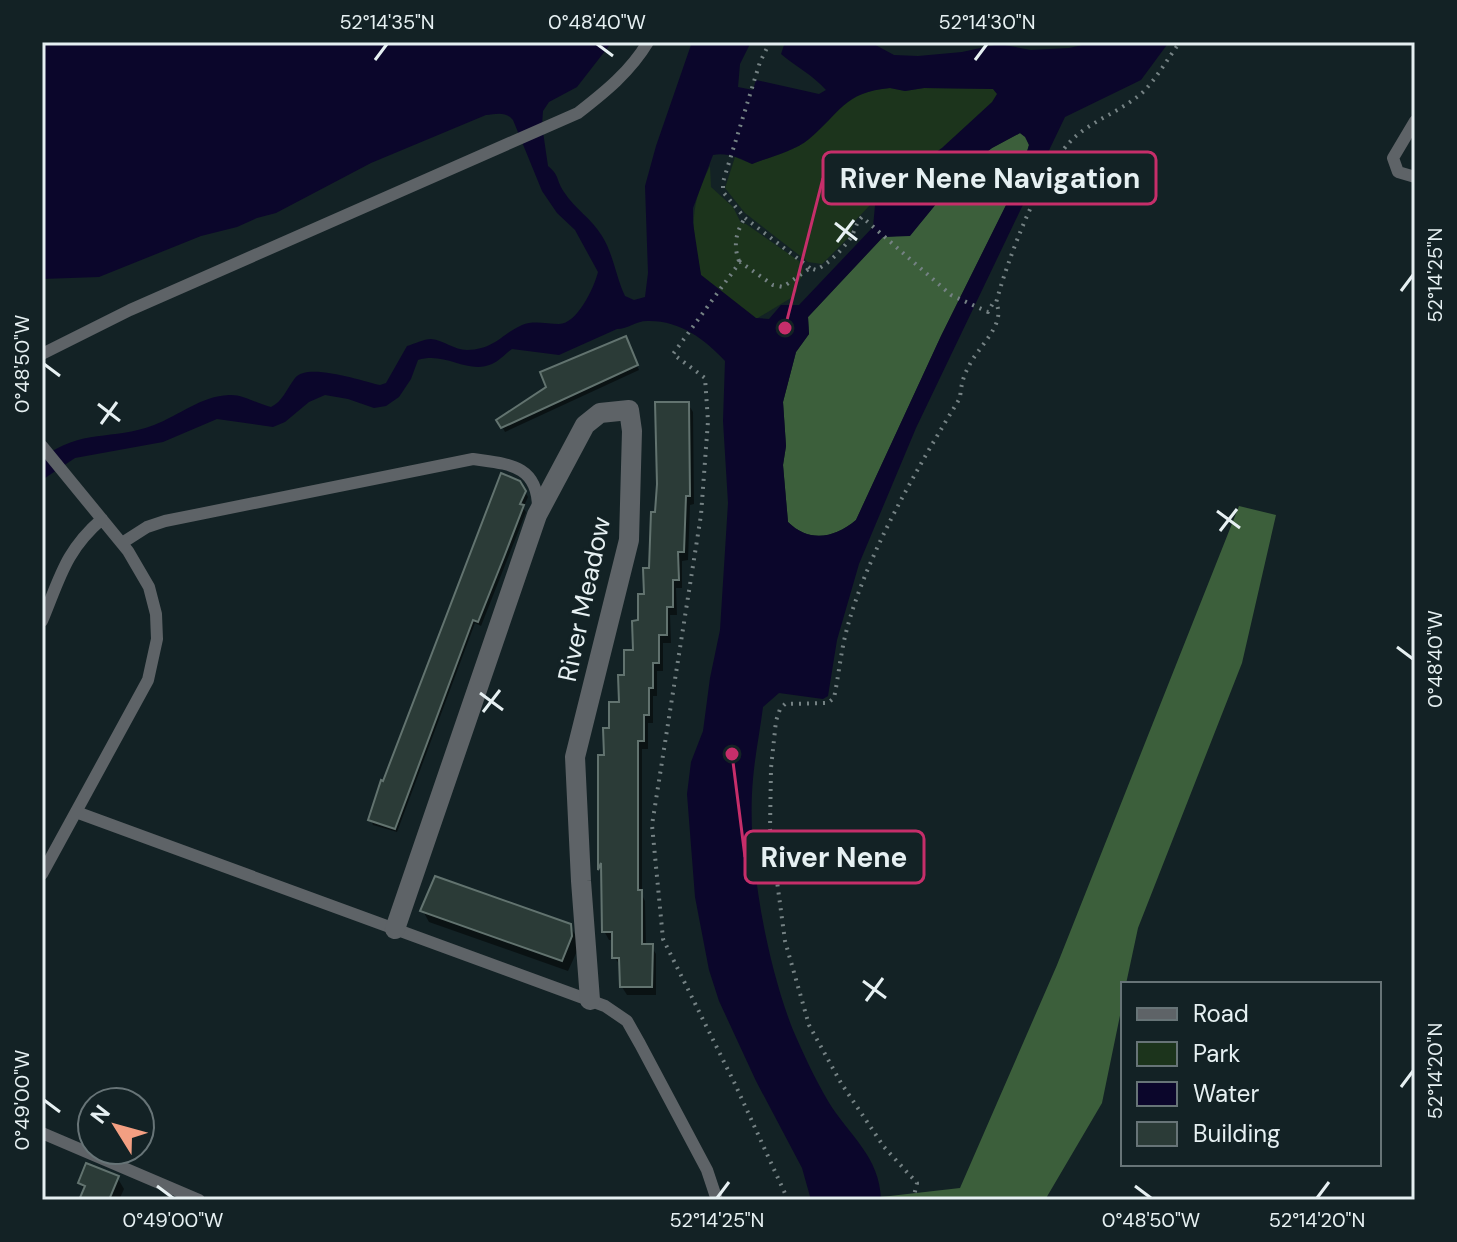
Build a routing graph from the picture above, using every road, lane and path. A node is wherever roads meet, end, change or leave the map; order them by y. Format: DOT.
graph roads {
  1 [pos="648,42"];
  2 [pos="770,42"];
  3 [pos="1180,42"];
  4 [pos="1415,121"];
  5 [pos="1415,177"];
  6 [pos="745,218"];
  7 [pos="740,262"];
  8 [pos="810,268"];
  9 [pos="996,303"];
  10 [pos="42,354"];
  11 [pos="44,448"];
  12 [pos="537,515"];
  13 [pos="102,519"];
  14 [pos="122,543"];
  15 [pos="42,621"];
  16 [pos="76,812"];
  17 [pos="42,874"];
  18 [pos="395,929"];
  19 [pos="590,1000"];
  20 [pos="42,1133"];
  21 [pos="199,1200"];
  22 [pos="717,1200"];
  23 [pos="788,1200"];
  24 [pos="913,1200"];
  1 -- 10 [label="lane"];
  2 -- 6 [label="path"];
  3 -- 9 [label="path"];
  4 -- 5 [label="lane"];
  6 -- 7 [label="path"];
  6 -- 8 [label="path"];
  7 -- 8 [label="path"];
  7 -- 23 [label="path"];
  8 -- 9 [label="path"];
  9 -- 24 [label="path"];
  11 -- 13 [label="lane"];
  12 -- 14 [label="lane"];
  12 -- 18 [label="street, River Meadow"];
  12 -- 19 [label="street, River Meadow"];
  13 -- 14 [label="lane"];
  13 -- 15 [label="lane"];
  14 -- 16 [label="lane"];
  16 -- 17 [label="lane"];
  16 -- 18 [label="lane"];
  18 -- 19 [label="lane"];
  19 -- 22 [label="lane"];
  20 -- 21 [label="lane"];
}
